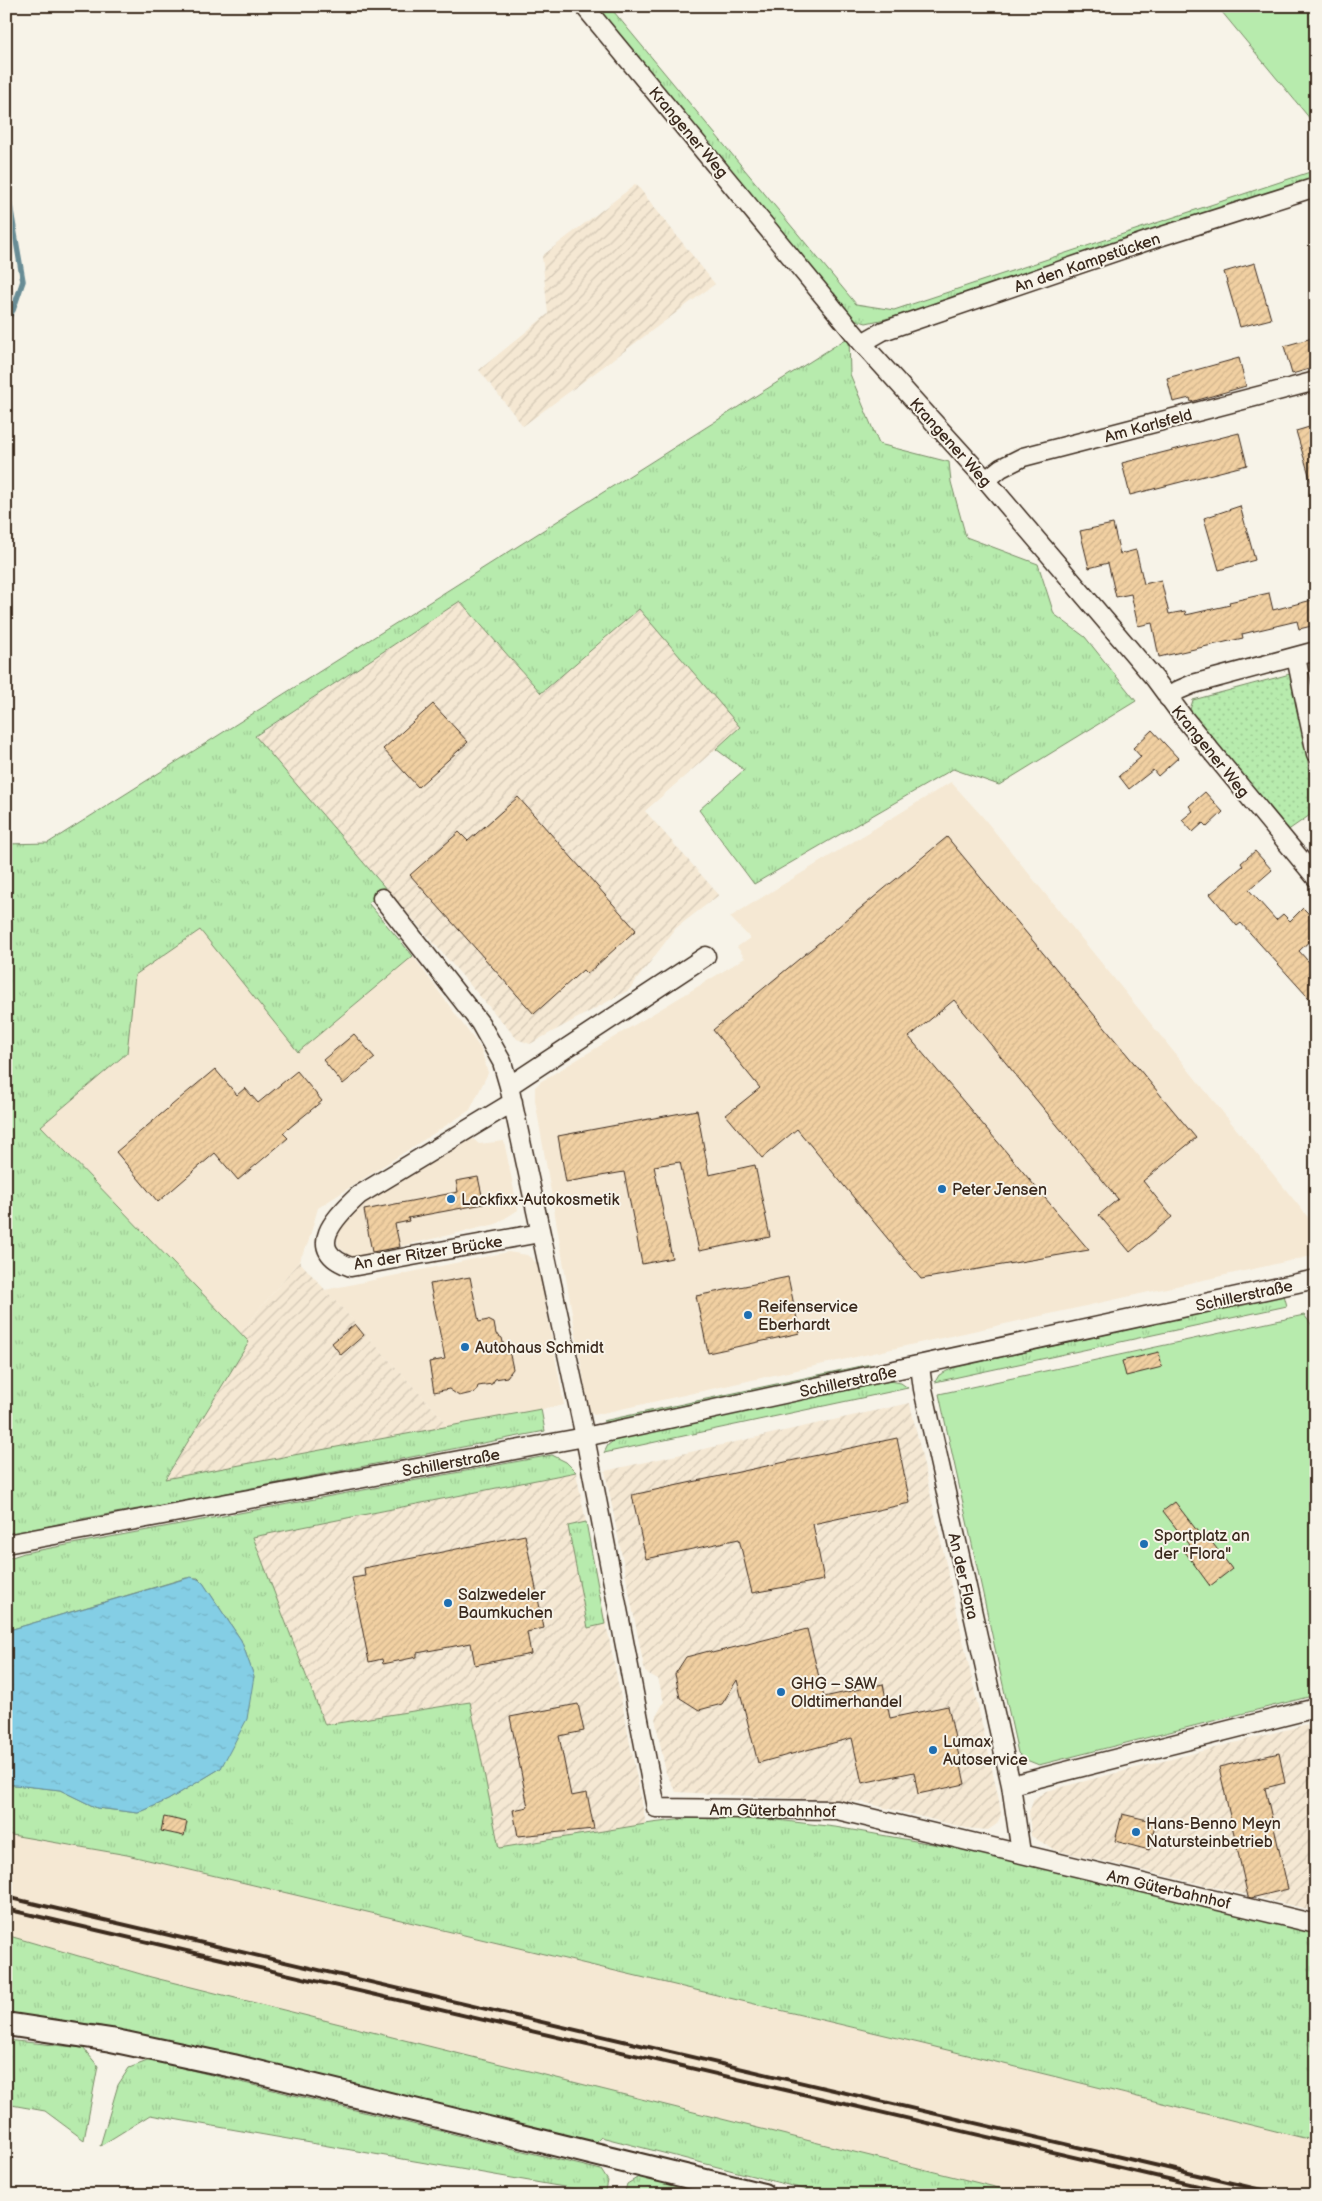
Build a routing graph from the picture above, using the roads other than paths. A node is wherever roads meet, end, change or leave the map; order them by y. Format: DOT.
graph roads {
  1 [pos="584,6"];
  2 [pos="1316,187"];
  3 [pos="862,343"];
  4 [pos="1316,381"];
  5 [pos="986,480"];
  6 [pos="1316,651"];
  7 [pos="1296,656"];
  8 [pos="1168,698"];
  9 [pos="1316,754"];
  10 [pos="1316,878"];
  11 [pos="382,898"];
  12 [pos="706,956"];
  13 [pos="511,1094"];
  14 [pos="540,1234"];
  15 [pos="1316,1279"];
  16 [pos="920,1366"];
  17 [pos="585,1437"];
  18 [pos="6,1544"];
  19 [pos="1316,1708"];
  20 [pos="1011,1785"];
  21 [pos="1021,1853"];
  22 [pos="1316,1924"];
  23 [pos="6,2024"];
  24 [pos="763,2195"];
  1 -- 3 [label="street, Krangener Weg"];
  2 -- 3 [label="street, An den Kampstücken"];
  3 -- 5 [label="street, Krangener Weg"];
  4 -- 5 [label="street, Am Karlsfeld"];
  5 -- 8 [label="street, Krangener Weg"];
  6 -- 7 [label="street"];
  7 -- 8 [label="street"];
  7 -- 9 [label="street"];
  8 -- 10 [label="street, Krangener Weg"];
  11 -- 13 [label="street"];
  12 -- 13 [label="street, An der Ritzer Brücke"];
  13 -- 14 [label="street"];
  13 -- 14 [label="street, An der Ritzer Brücke"];
  14 -- 17 [label="street"];
  15 -- 16 [label="street, Schillerstraße"];
  16 -- 17 [label="street, Schillerstraße"];
  16 -- 20 [label="street, An der Flora"];
  17 -- 18 [label="street, Schillerstraße"];
  17 -- 21 [label="street, Am Güterbahnhof"];
  19 -- 20 [label="street"];
  20 -- 21 [label="street, An der Flora"];
  21 -- 22 [label="street, Am Güterbahnhof"];
  23 -- 24 [label="street"];
}
